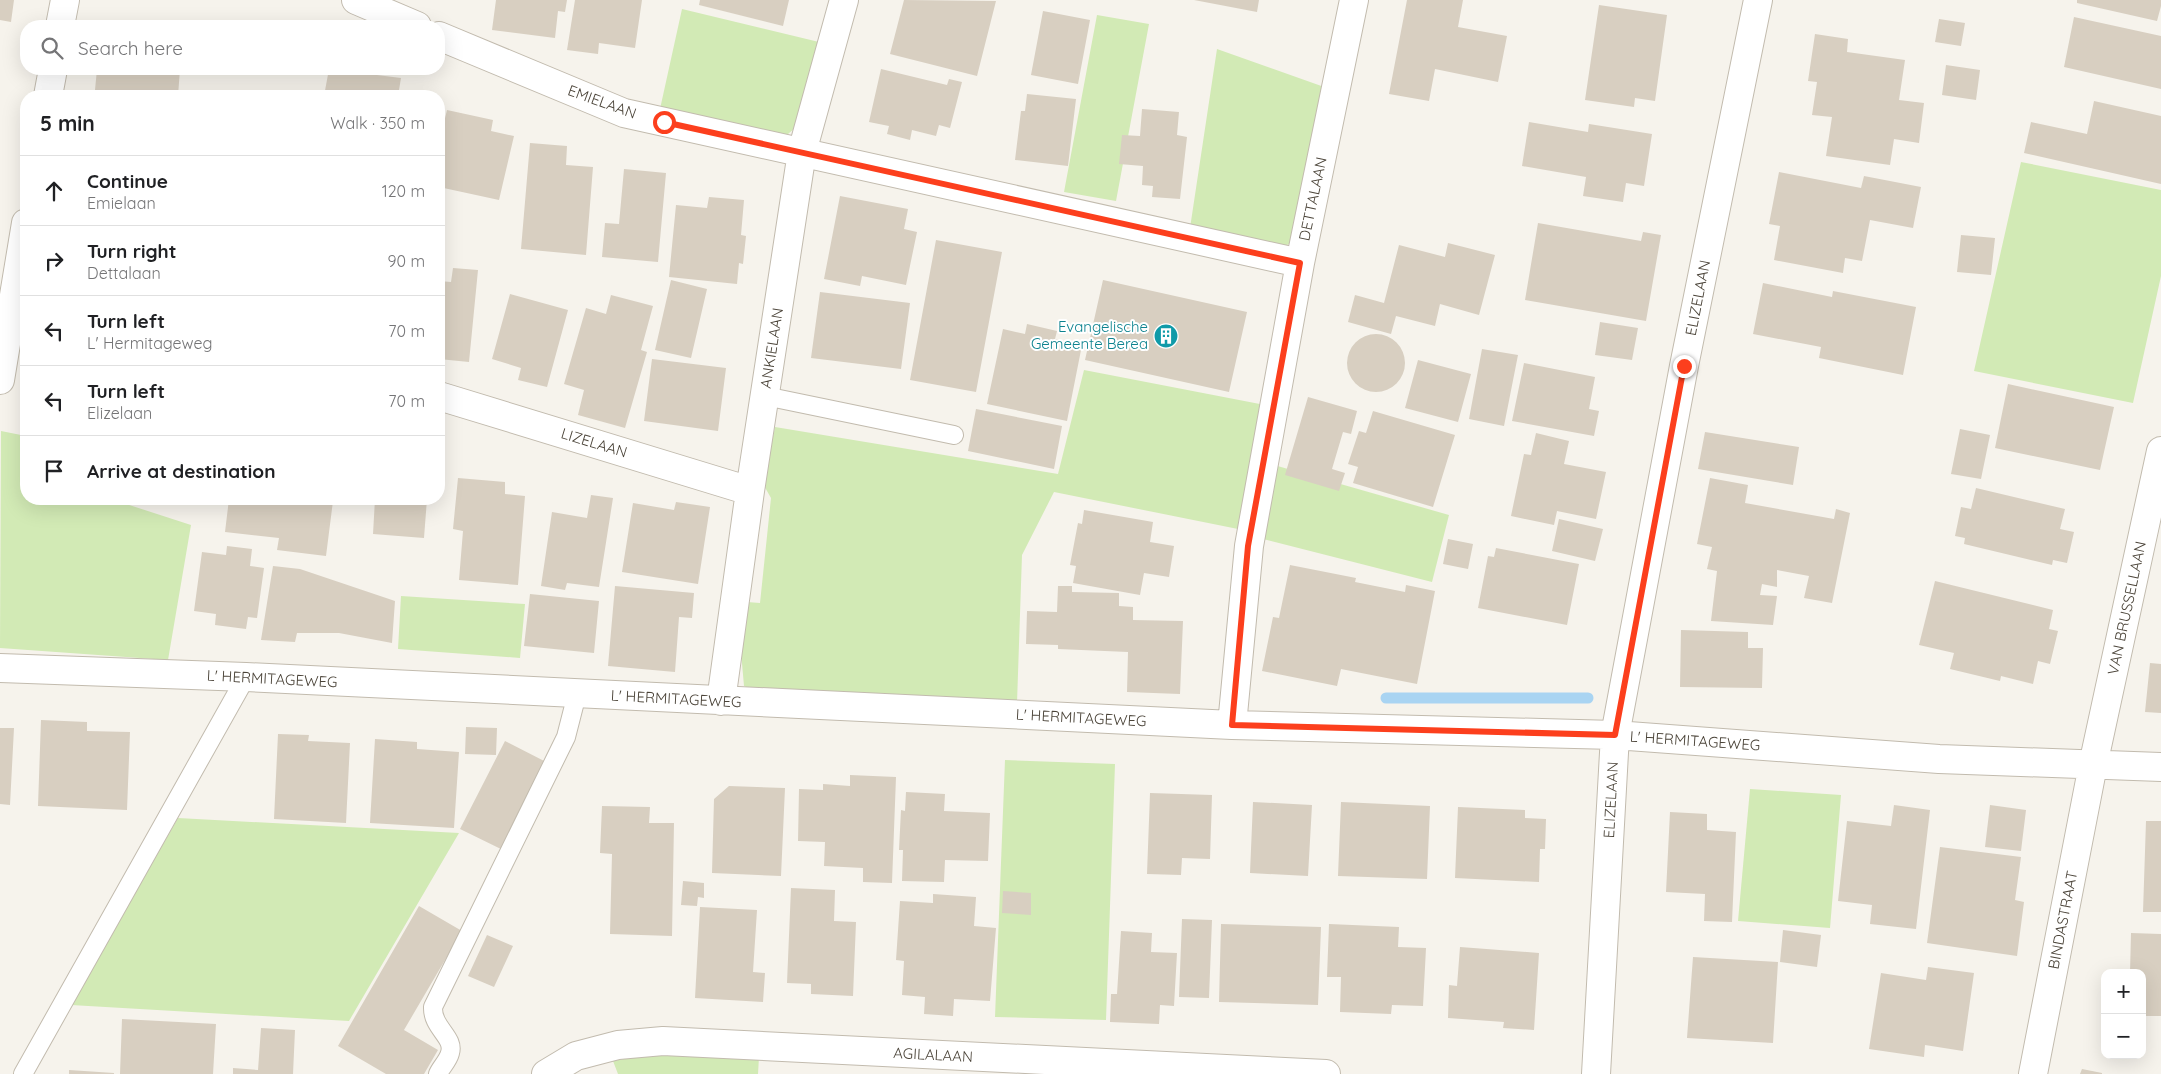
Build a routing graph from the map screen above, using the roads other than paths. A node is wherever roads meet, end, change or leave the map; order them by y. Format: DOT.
graph roads {
  1 [pos="65,0"];
  2 [pos="356,0"];
  3 [pos="844,0"];
  4 [pos="1354,0"];
  5 [pos="1758,0"];
  6 [pos="61,20"];
  7 [pos="403,20"];
  8 [pos="445,38"];
  9 [pos="52,75"];
  10 [pos="49,90"];
  11 [pos="802,152"];
  12 [pos="1300,263"];
  13 [pos="20,279"];
  14 [pos="0,380"];
  15 [pos="765,396"];
  16 [pos="445,398"];
  17 [pos="954,435"];
  18 [pos="2161,451"];
  19 [pos="750,491"];
  20 [pos="0,668"];
  21 [pos="246,677"];
  22 [pos="577,694"];
  23 [pos="721,701"];
  24 [pos="1232,725"];
  25 [pos="1615,735"];
  26 [pos="2093,765"];
  27 [pos="2161,767"];
  28 [pos="23,1074"];
  29 [pos="438,1074"];
  30 [pos="546,1074"];
  31 [pos="1326,1074"];
  32 [pos="1596,1074"];
  33 [pos="2033,1074"];
  1 -- 6 [label="street"];
  2 -- 7 [label="street"];
  3 -- 11 [label="street, ANKIELAAN"];
  4 -- 12 [label="street, DETTALAAN"];
  5 -- 25 [label="street, ELIZELAAN"];
  8 -- 11 [label="street, EMIELAAN"];
  9 -- 10 [label="street"];
  11 -- 12 [label="street, EMIELAAN"];
  11 -- 15 [label="street, ANKIELAAN"];
  12 -- 24 [label="street, DETTALAAN"];
  13 -- 14 [label="street"];
  15 -- 17 [label="lane"];
  15 -- 19 [label="street, ANKIELAAN"];
  16 -- 19 [label="street, LIZELAAN"];
  18 -- 26 [label="street, VAN BRUSSELLAAN"];
  19 -- 23 [label="street, ANKIELAAN"];
  20 -- 21 [label="street, L' HERMITAGEWEG"];
  21 -- 22 [label="street, L' HERMITAGEWEG"];
  21 -- 28 [label="lane"];
  22 -- 23 [label="street, L' HERMITAGEWEG"];
  22 -- 29 [label="lane"];
  23 -- 24 [label="street, L' HERMITAGEWEG"];
  24 -- 25 [label="street, L' HERMITAGEWEG"];
  25 -- 26 [label="street, L' HERMITAGEWEG"];
  25 -- 32 [label="street, ELIZELAAN"];
  26 -- 27 [label="street, L' HERMITAGEWEG"];
  26 -- 33 [label="street, BINDASTRAAT"];
  30 -- 31 [label="street, AGILALAAN"];
}
